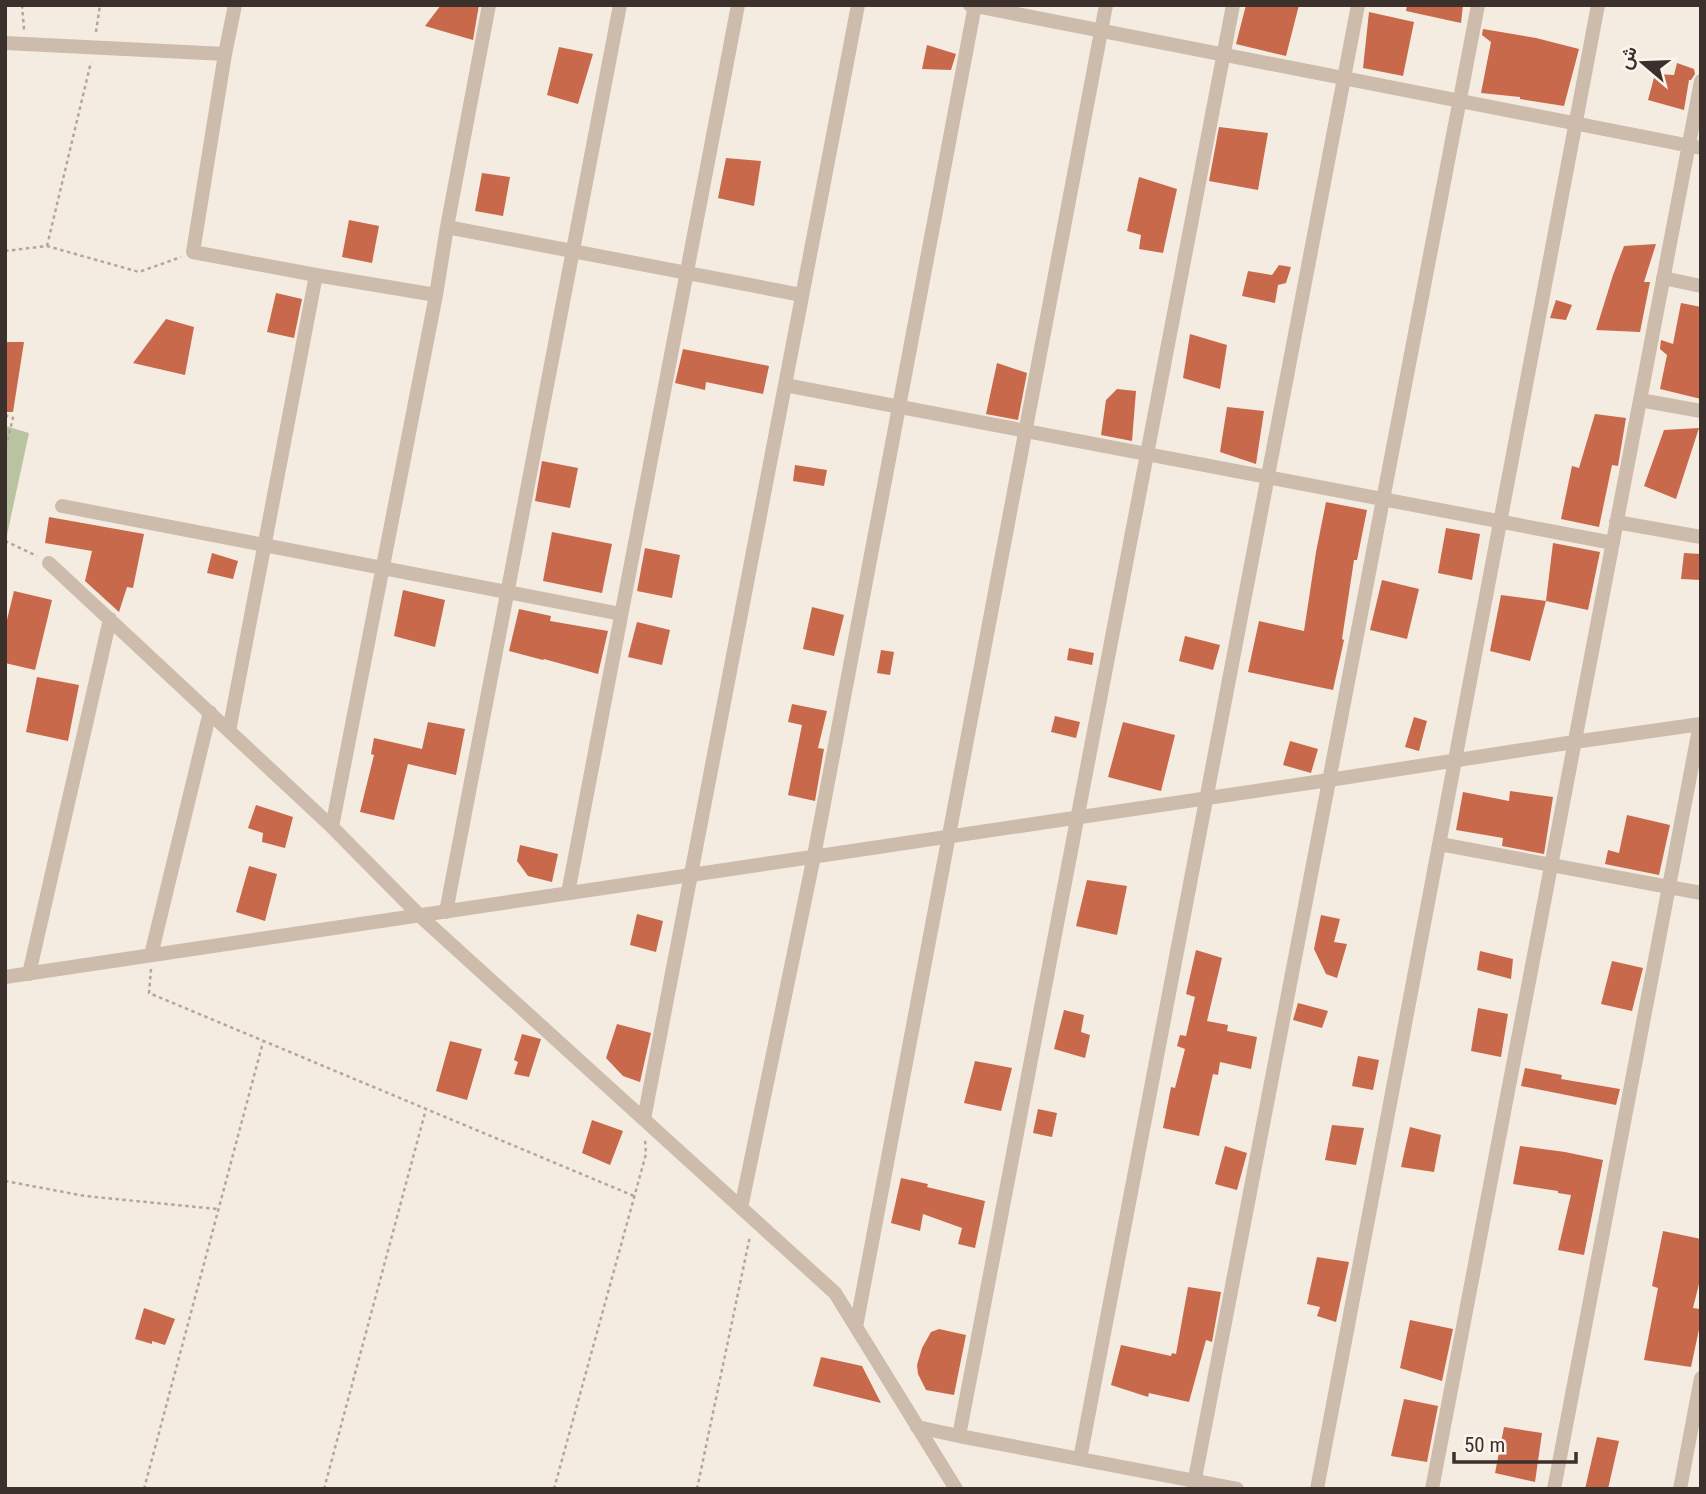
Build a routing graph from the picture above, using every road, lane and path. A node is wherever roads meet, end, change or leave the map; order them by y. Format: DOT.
graph roads {
  1 [pos="22,5"];
  2 [pos="100,5"];
  3 [pos="235,5"];
  4 [pos="489,5"];
  5 [pos="620,5"];
  6 [pos="738,5"];
  7 [pos="858,5"];
  8 [pos="1107,5"];
  9 [pos="1233,5"];
  10 [pos="1358,5"];
  11 [pos="1478,5"];
  12 [pos="1598,5"];
  13 [pos="973,6"];
  14 [pos="1102,31"];
  15 [pos="5,43"];
  16 [pos="24,44"];
  17 [pos="94,47"];
  18 [pos="225,54"];
  19 [pos="1223,55"];
  20 [pos="1344,78"];
  21 [pos="1701,81"];
  22 [pos="1460,101"];
  23 [pos="1576,123"];
  24 [pos="1695,146"];
  25 [pos="447,228"];
  26 [pos="47,246"];
  27 [pos="5,251"];
  28 [pos="573,251"];
  29 [pos="193,252"];
  30 [pos="687,273"];
  31 [pos="316,275"];
  32 [pos="1663,278"];
  33 [pos="1701,286"];
  34 [pos="436,295"];
  35 [pos="802,295"];
  36 [pos="785,385"];
  37 [pos="1640,400"];
  38 [pos="900,407"];
  39 [pos="1701,411"];
  40 [pos="5,415"];
  41 [pos="1026,431"];
  42 [pos="5,450"];
  43 [pos="1147,454"];
  44 [pos="1268,477"];
  45 [pos="1383,499"];
  46 [pos="62,506"];
  47 [pos="1500,522"];
  48 [pos="1616,522"];
  49 [pos="1701,537"];
  50 [pos="5,541"];
  51 [pos="1613,543"];
  52 [pos="264,545"];
  53 [pos="49,562"];
  54 [pos="381,568"];
  55 [pos="508,592"];
  56 [pos="621,614"];
  57 [pos="110,619"];
  58 [pos="210,712"];
  59 [pos="1700,724"];
  60 [pos="229,731"];
  61 [pos="1574,742"];
  62 [pos="1455,761"];
  63 [pos="1329,780"];
  64 [pos="1207,798"];
  65 [pos="1077,817"];
  66 [pos="332,827"];
  67 [pos="948,836"];
  68 [pos="1440,844"];
  69 [pos="814,856"];
  70 [pos="1551,865"];
  71 [pos="691,875"];
  72 [pos="1669,887"];
  73 [pos="568,893"];
  74 [pos="1701,893"];
  75 [pos="446,912"];
  76 [pos="419,915"];
  77 [pos="151,955"];
  78 [pos="29,974"];
  79 [pos="5,977"];
  80 [pos="263,1041"];
  81 [pos="426,1109"];
  82 [pos="644,1119"];
  83 [pos="5,1181"];
  84 [pos="634,1196"];
  85 [pos="741,1208"];
  86 [pos="218,1209"];
  87 [pos="754,1219"];
  88 [pos="856,1327"];
  89 [pos="1701,1378"];
  90 [pos="918,1427"];
  91 [pos="959,1436"];
  92 [pos="1080,1459"];
  93 [pos="1193,1485"];
  94 [pos="144,1489"];
  95 [pos="324,1489"];
  96 [pos="554,1489"];
  97 [pos="697,1489"];
  98 [pos="956,1489"];
  99 [pos="1237,1489"];
  100 [pos="1317,1489"];
  101 [pos="1432,1489"];
  102 [pos="1554,1489"];
  103 [pos="1680,1489"];
  1 -- 16 [label="path"];
  2 -- 17 [label="path"];
  3 -- 18 [label="street"];
  4 -- 25 [label="street"];
  5 -- 28 [label="street"];
  6 -- 30 [label="street"];
  7 -- 35 [label="street"];
  8 -- 14 [label="street"];
  9 -- 19 [label="street"];
  10 -- 20 [label="street"];
  11 -- 22 [label="street"];
  12 -- 23 [label="street"];
  13 -- 14 [label="street"];
  13 -- 38 [label="street"];
  14 -- 19 [label="street"];
  14 -- 41 [label="street"];
  15 -- 16 [label="street"];
  16 -- 17 [label="street"];
  17 -- 18 [label="street"];
  17 -- 26 [label="path"];
  18 -- 29 [label="street"];
  19 -- 20 [label="street"];
  19 -- 43 [label="street"];
  20 -- 22 [label="street"];
  20 -- 44 [label="street"];
  21 -- 24 [label="street"];
  22 -- 23 [label="street"];
  22 -- 45 [label="street"];
  23 -- 24 [label="street"];
  23 -- 47 [label="street"];
  24 -- 32 [label="street"];
  25 -- 28 [label="street"];
  25 -- 34 [label="street"];
  26 -- 27 [label="path"];
  26 -- 29 [label="path"];
  28 -- 30 [label="street"];
  28 -- 55 [label="street"];
  29 -- 31 [label="street"];
  30 -- 35 [label="street"];
  30 -- 56 [label="street"];
  31 -- 34 [label="street"];
  31 -- 52 [label="street"];
  32 -- 33 [label="street"];
  32 -- 37 [label="street"];
  34 -- 54 [label="street"];
  35 -- 36 [label="street"];
  36 -- 38 [label="street"];
  36 -- 71 [label="street"];
  37 -- 39 [label="street"];
  37 -- 48 [label="street"];
  38 -- 41 [label="street"];
  38 -- 69 [label="street"];
  40 -- 42 [label="path"];
  41 -- 43 [label="street"];
  41 -- 67 [label="street"];
  43 -- 44 [label="street"];
  43 -- 65 [label="street"];
  44 -- 45 [label="street"];
  44 -- 64 [label="street"];
  45 -- 47 [label="street"];
  45 -- 63 [label="street"];
  46 -- 52 [label="street"];
  47 -- 51 [label="street"];
  47 -- 62 [label="street"];
  48 -- 49 [label="street"];
  48 -- 51 [label="street"];
  50 -- 53 [label="path"];
  51 -- 61 [label="street"];
  52 -- 54 [label="street"];
  52 -- 60 [label="street"];
  53 -- 57 [label="street"];
  54 -- 55 [label="street"];
  54 -- 66 [label="street"];
  55 -- 56 [label="street"];
  55 -- 75 [label="street"];
  56 -- 73 [label="street"];
  57 -- 58 [label="street"];
  57 -- 78 [label="street"];
  58 -- 60 [label="street"];
  58 -- 77 [label="street"];
  59 -- 61 [label="street"];
  59 -- 72 [label="street"];
  60 -- 66 [label="street"];
  61 -- 62 [label="street"];
  61 -- 70 [label="street"];
  62 -- 63 [label="street"];
  62 -- 68 [label="street"];
  63 -- 64 [label="street"];
  63 -- 93 [label="street"];
  64 -- 65 [label="street"];
  64 -- 92 [label="street"];
  65 -- 67 [label="street"];
  65 -- 91 [label="street"];
  66 -- 76 [label="street"];
  67 -- 69 [label="street"];
  67 -- 88 [label="street"];
  68 -- 70 [label="street"];
  68 -- 100 [label="street"];
  69 -- 71 [label="street"];
  69 -- 85 [label="street"];
  70 -- 72 [label="street"];
  70 -- 101 [label="street"];
  71 -- 73 [label="street"];
  71 -- 82 [label="street"];
  72 -- 74 [label="street"];
  72 -- 102 [label="street"];
  73 -- 75 [label="street"];
  75 -- 76 [label="street"];
  76 -- 77 [label="street"];
  76 -- 82 [label="street"];
  77 -- 78 [label="street"];
  77 -- 80 [label="path"];
  78 -- 79 [label="street"];
  80 -- 81 [label="path"];
  80 -- 86 [label="path"];
  81 -- 84 [label="path"];
  81 -- 95 [label="path"];
  82 -- 84 [label="path"];
  82 -- 85 [label="street"];
  83 -- 86 [label="path"];
  84 -- 96 [label="path"];
  85 -- 87 [label="street"];
  86 -- 94 [label="path"];
  87 -- 88 [label="street"];
  87 -- 97 [label="path"];
  88 -- 90 [label="street"];
  89 -- 103 [label="street"];
  90 -- 91 [label="street"];
  90 -- 98 [label="street"];
  91 -- 92 [label="street"];
  92 -- 93 [label="street"];
  93 -- 99 [label="street"];
}
